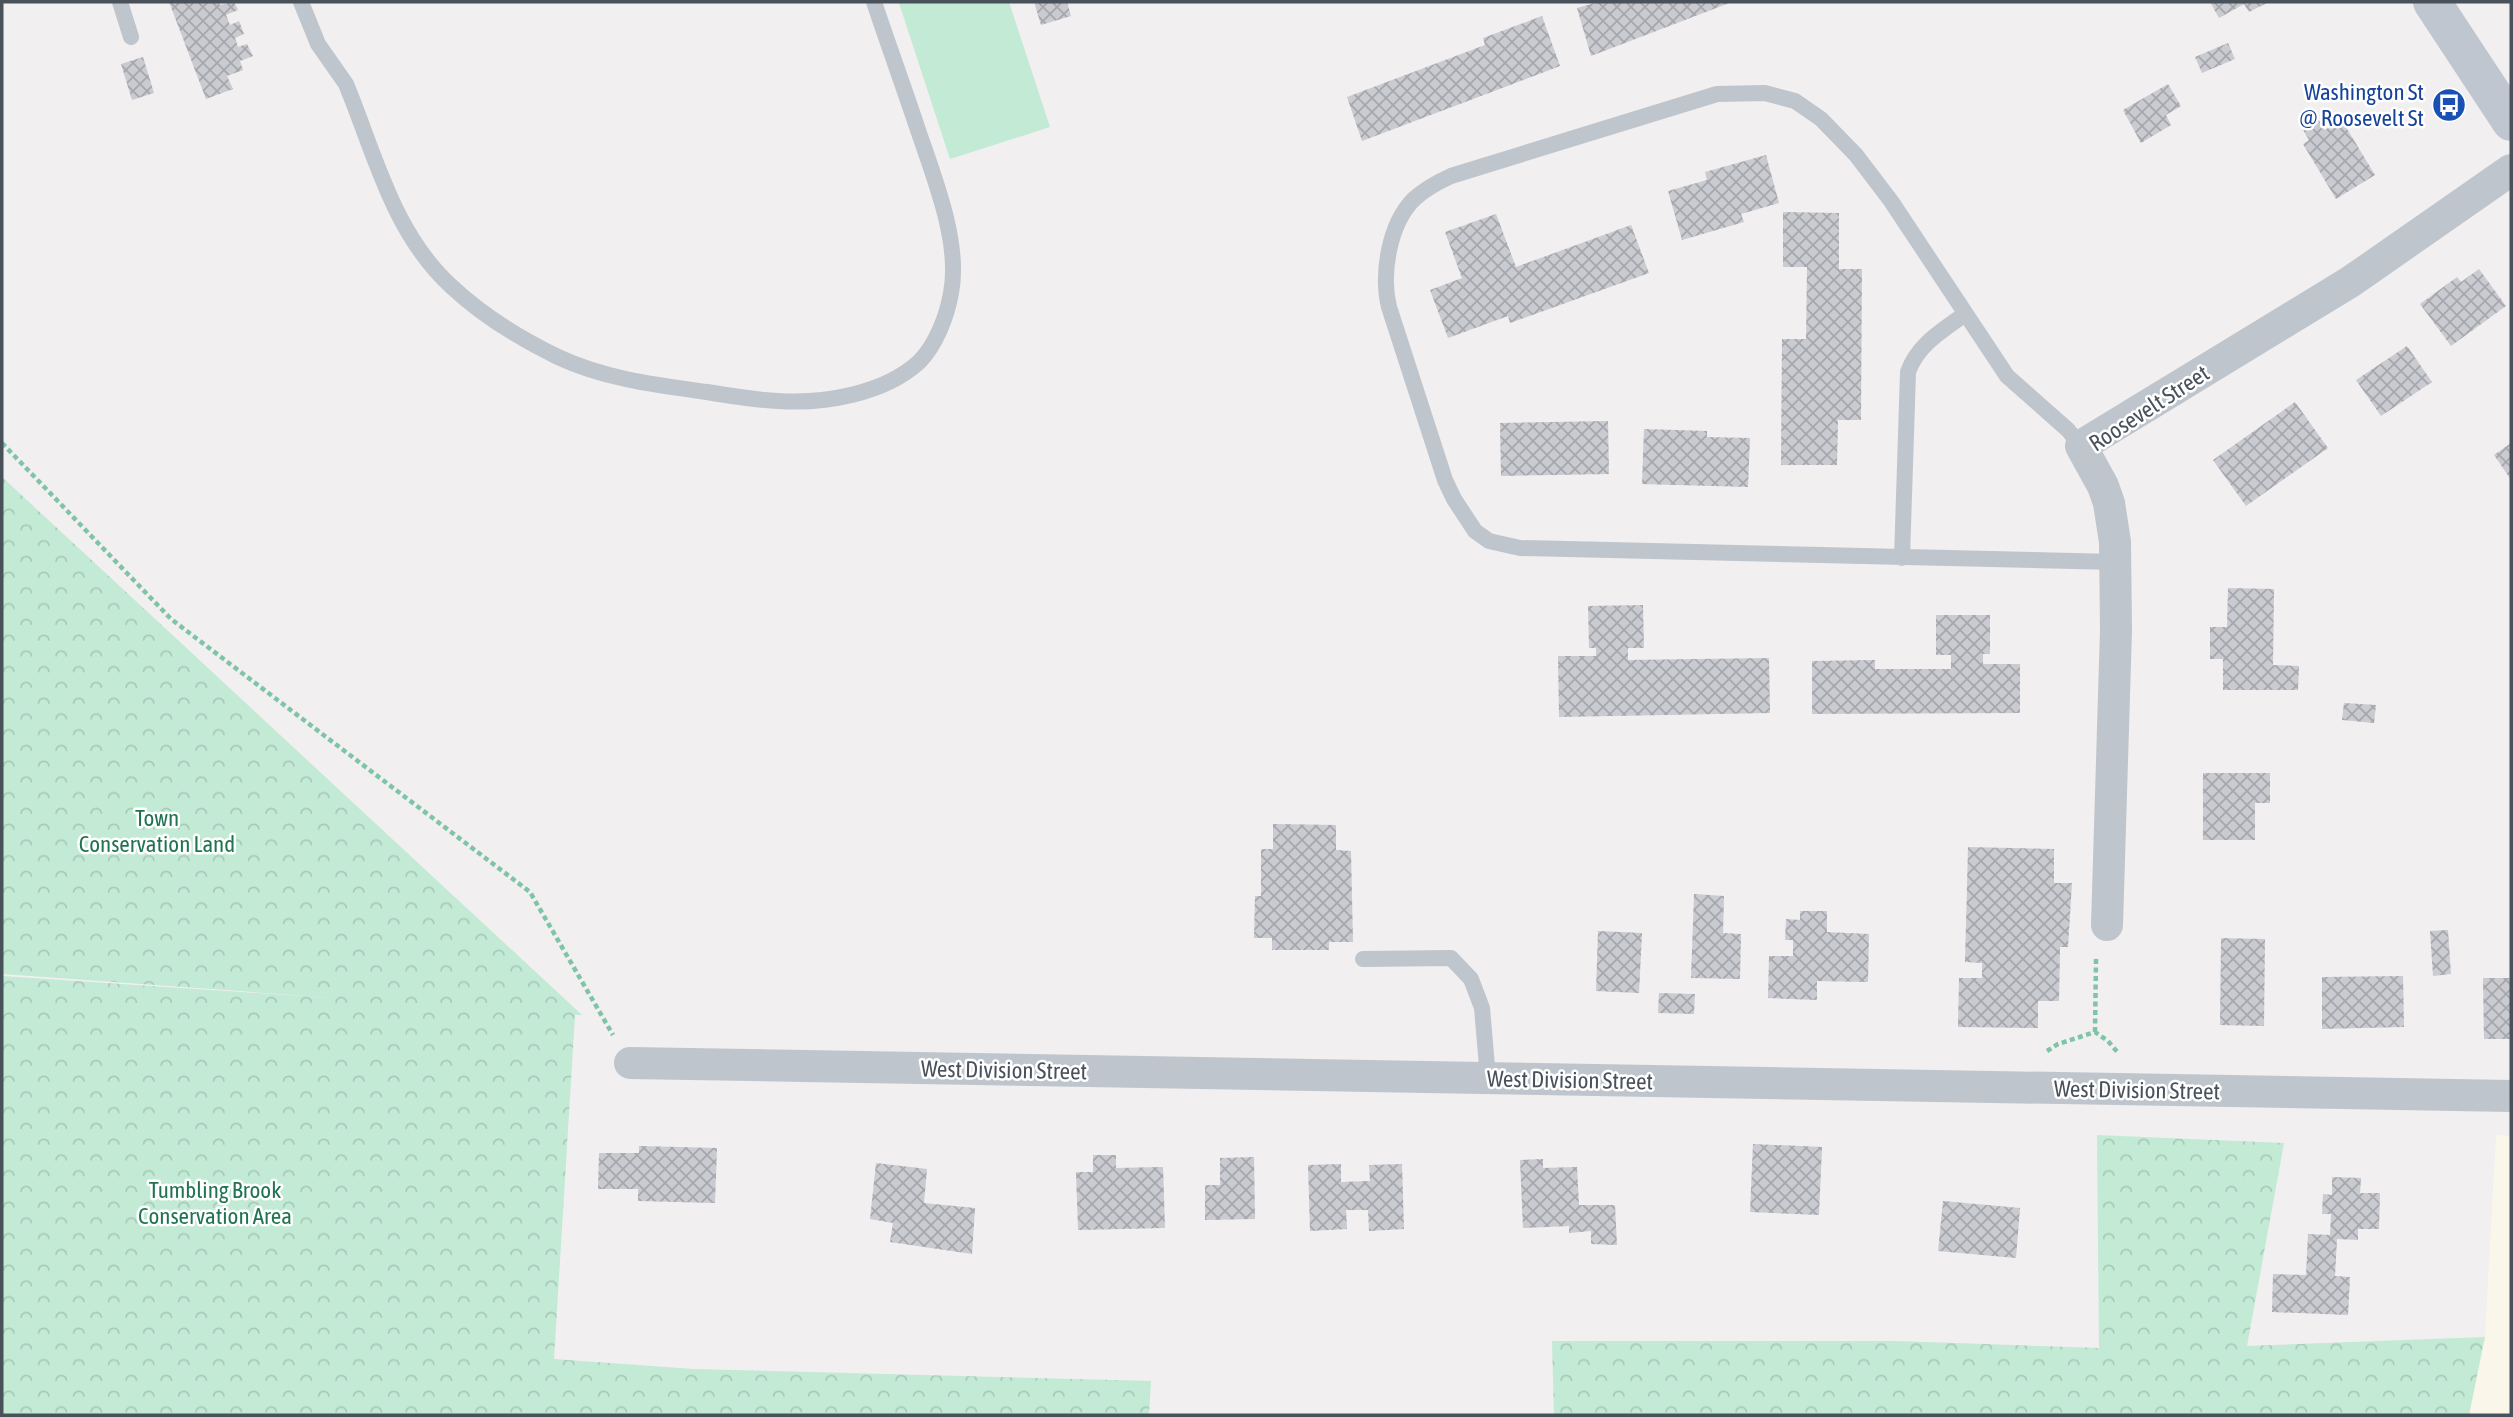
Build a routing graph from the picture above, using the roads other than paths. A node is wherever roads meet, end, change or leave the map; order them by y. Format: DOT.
graph roads {
  1 [pos="120,2"];
  2 [pos="301,2"];
  3 [pos="874,2"];
  4 [pos="2432,2"];
  5 [pos="131,37"];
  6 [pos="2511,122"];
  7 [pos="2511,170"];
  8 [pos="1965,314"];
  9 [pos="2081,446"];
  10 [pos="1902,558"];
  11 [pos="2116,562"];
  12 [pos="2107,925"];
  13 [pos="1363,958"];
  14 [pos="630,1063"];
  15 [pos="1488,1078"];
  16 [pos="2511,1097"];
  1 -- 5 [label="lane"];
  2 -- 3 [label="lane"];
  4 -- 6 [label="main road"];
  7 -- 9 [label="street, Roosevelt Street"];
  8 -- 9 [label="lane"];
  8 -- 10 [label="lane"];
  8 -- 10 [label="lane"];
  9 -- 11 [label="street, Roosevelt Street"];
  10 -- 11 [label="lane"];
  11 -- 12 [label="street, Roosevelt Street"];
  13 -- 15 [label="lane"];
  14 -- 15 [label="street, West Division Street"];
  15 -- 16 [label="street, West Division Street"];
}
